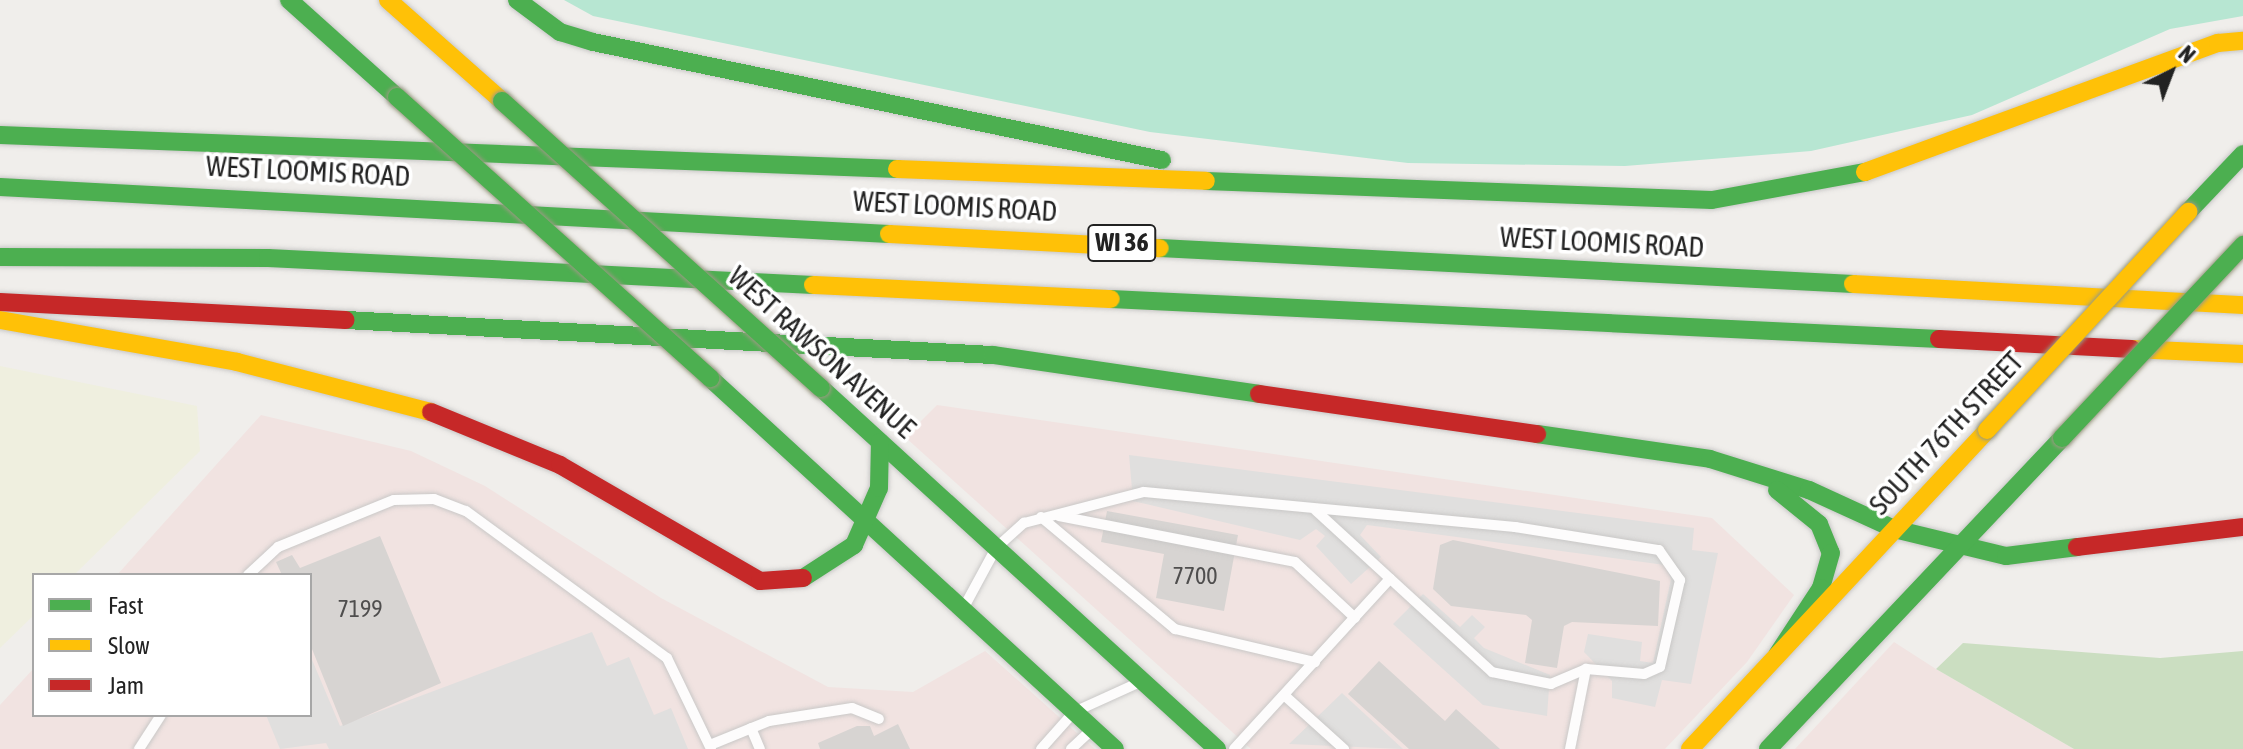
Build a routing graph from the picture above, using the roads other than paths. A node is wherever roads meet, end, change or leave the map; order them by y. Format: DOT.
graph roads {
  1 [pos="289,0"];
  2 [pos="388,0"];
  3 [pos="517,0"];
  4 [pos="2243,41"];
  5 [pos="0,135"];
  6 [pos="2243,154"];
  7 [pos="1246,178"];
  8 [pos="0,187"];
  9 [pos="2243,245"];
  10 [pos="0,257"];
  11 [pos="0,302"];
  12 [pos="2243,305"];
  13 [pos="0,320"];
  14 [pos="2243,354"];
  15 [pos="880,442"];
  16 [pos="1710,459"];
  17 [pos="1316,511"];
  18 [pos="1045,516"];
  19 [pos="866,523"];
  20 [pos="2243,527"];
  21 [pos="1894,529"];
  22 [pos="996,548"];
  23 [pos="1956,549"];
  24 [pos="250,573"];
  25 [pos="1390,579"];
  26 [pos="962,611"];
  27 [pos="1355,618"];
  28 [pos="1777,655"];
  29 [pos="1315,662"];
  30 [pos="1586,669"];
  31 [pos="1142,681"];
  32 [pos="1284,695"];
  33 [pos="1074,712"];
  34 [pos="160,717"];
  35 [pos="879,719"];
  36 [pos="751,728"];
  37 [pos="1093,729"];
  38 [pos="710,747"];
  39 [pos="139,749"];
  40 [pos="760,749"];
  41 [pos="1041,749"];
  42 [pos="1071,749"];
  43 [pos="1115,749"];
  44 [pos="1217,749"];
  45 [pos="1234,749"];
  46 [pos="1344,749"];
  47 [pos="1570,749"];
  48 [pos="1690,749"];
  49 [pos="1768,749"];
  1 -- 19 [label="main road, bridge"];
  2 -- 15 [label="main road, WEST RAWSON AVENUE, bridge"];
  3 -- 7 [label="main road"];
  4 -- 7 [label="main road"];
  5 -- 7 [label="main road"];
  6 -- 21 [label="main road, SOUTH 76TH STREET, bridge"];
  8 -- 12 [label="main road, WEST LOOMIS ROAD / WI 36"];
  9 -- 23 [label="main road, bridge"];
  10 -- 14 [label="main road, WI 36"];
  11 -- 16 [label="main road"];
  13 -- 19 [label="main road"];
  15 -- 19 [label="main road"];
  15 -- 22 [label="main road, WEST RAWSON AVENUE"];
  16 -- 21 [label="main road"];
  16 -- 28 [label="main road"];
  17 -- 18 [label="lane"];
  17 -- 25 [label="lane"];
  17 -- 30 [label="lane"];
  18 -- 22 [label="lane"];
  18 -- 27 [label="lane"];
  18 -- 29 [label="lane"];
  19 -- 26 [label="main road"];
  20 -- 23 [label="main road"];
  21 -- 23 [label="main road"];
  21 -- 28 [label="main road, SOUTH 76TH STREET"];
  22 -- 26 [label="lane"];
  22 -- 31 [label="main road, WEST RAWSON AVENUE"];
  23 -- 49 [label="main road"];
  24 -- 38 [label="lane"];
  25 -- 27 [label="lane"];
  25 -- 30 [label="lane"];
  26 -- 33 [label="main road"];
  27 -- 29 [label="lane"];
  28 -- 48 [label="main road, SOUTH 76TH STREET"];
  29 -- 32 [label="lane"];
  30 -- 47 [label="lane"];
  31 -- 33 [label="lane"];
  31 -- 44 [label="main road, WEST RAWSON AVENUE"];
  32 -- 45 [label="lane"];
  32 -- 46 [label="lane"];
  33 -- 37 [label="main road"];
  33 -- 41 [label="lane"];
  34 -- 39 [label="lane"];
  35 -- 36 [label="lane"];
  36 -- 38 [label="lane"];
  36 -- 40 [label="lane"];
  37 -- 42 [label="lane"];
  37 -- 43 [label="main road"];
}
